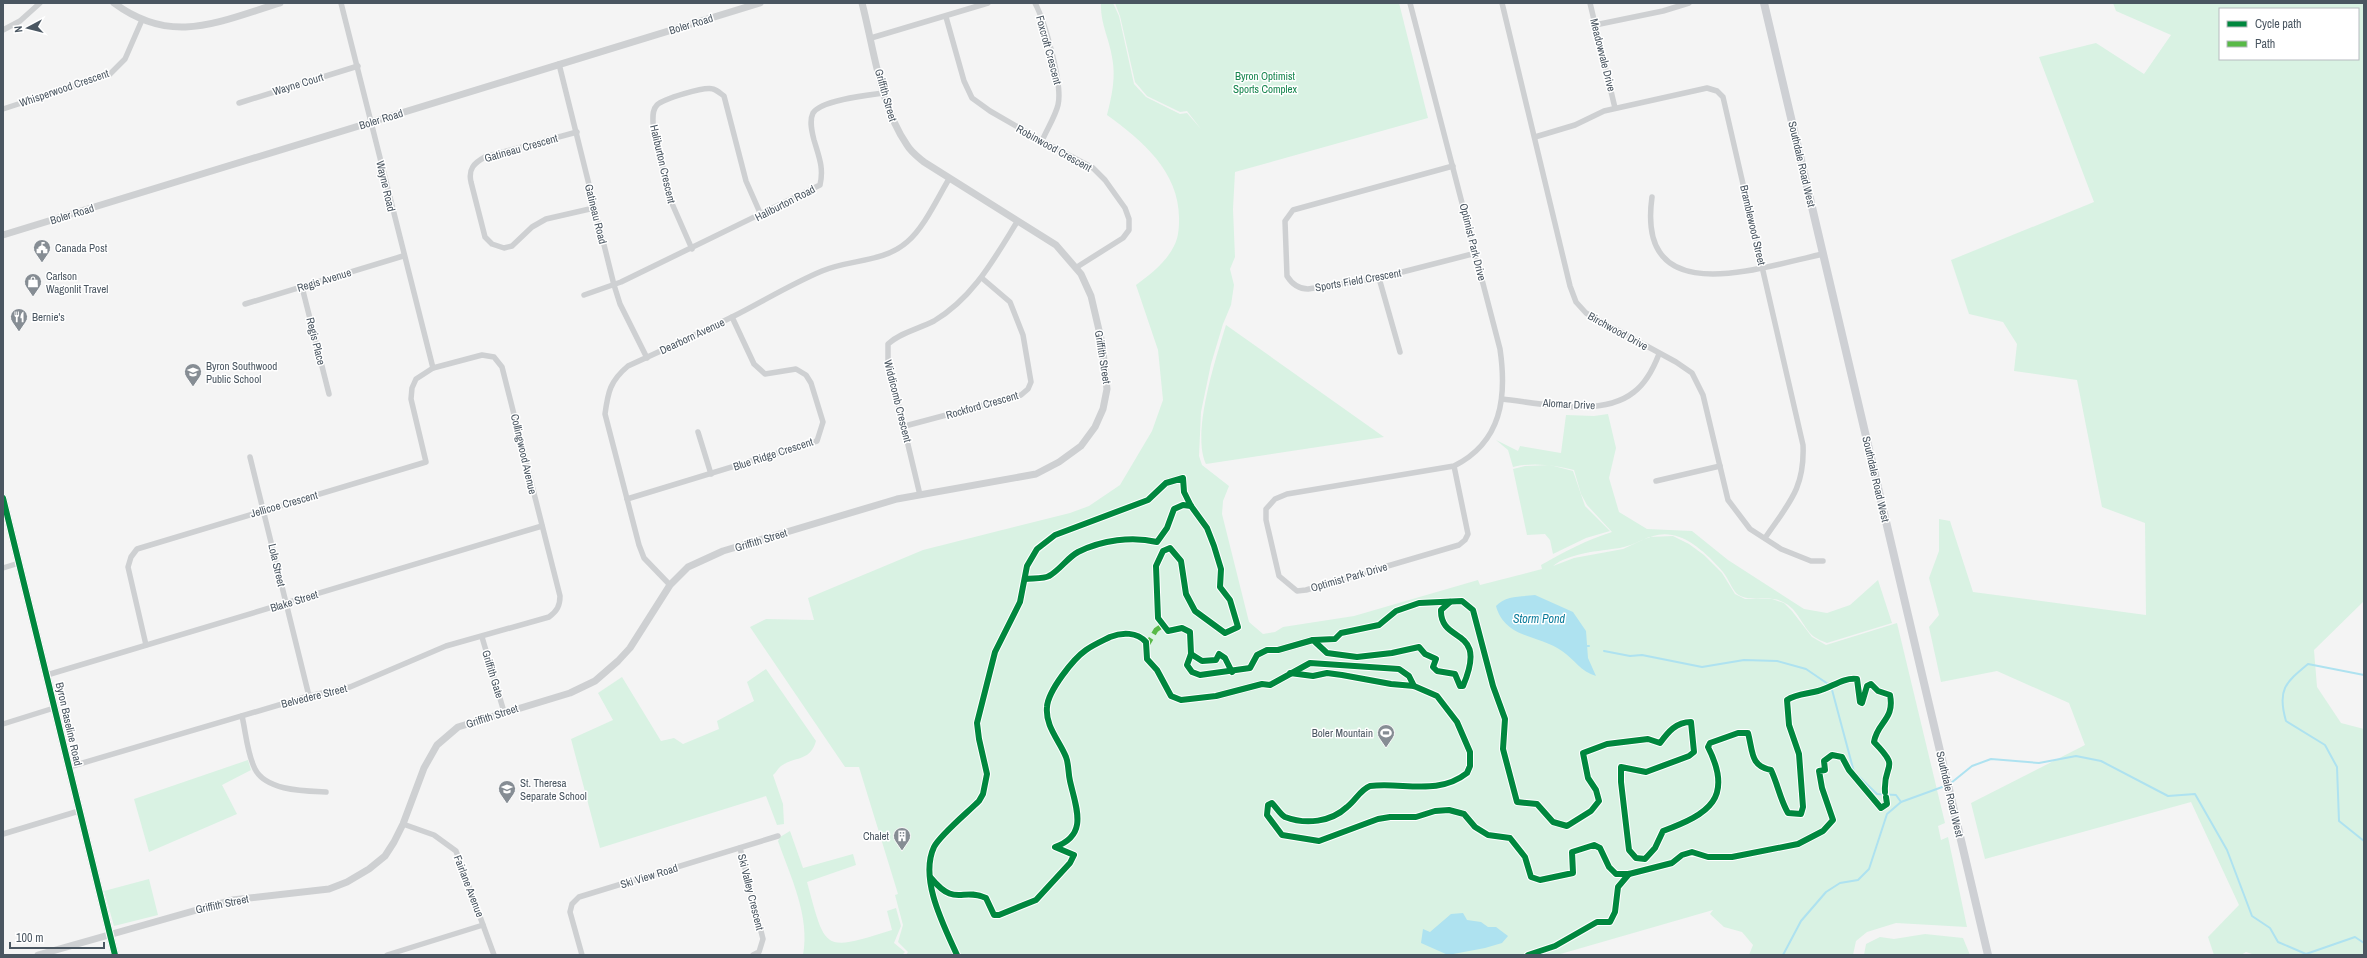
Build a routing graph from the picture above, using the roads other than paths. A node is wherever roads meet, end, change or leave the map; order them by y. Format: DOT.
graph roads {
  1 [pos="40,3"];
  2 [pos="114,3"];
  3 [pos="280,3"];
  4 [pos="341,3"];
  5 [pos="760,3"];
  6 [pos="862,3"];
  7 [pos="988,3"];
  8 [pos="1035,3"];
  9 [pos="1410,3"];
  10 [pos="1502,3"];
  11 [pos="1590,3"];
  12 [pos="1689,3"];
  13 [pos="1764,3"];
  14 [pos="946,17"];
  15 [pos="142,20"];
  16 [pos="1595,25"];
  17 [pos="3,30"];
  18 [pos="871,38"];
  19 [pos="559,64"];
  20 [pos="358,66"];
  21 [pos="884,93"];
  22 [pos="239,103"];
  23 [pos="1615,108"];
  24 [pos="3,109"];
  25 [pos="371,122"];
  26 [pos="577,132"];
  27 [pos="1535,137"];
  28 [pos="1042,141"];
  29 [pos="1453,166"];
  30 [pos="949,179"];
  31 [pos="1652,196"];
  32 [pos="594,208"];
  33 [pos="761,215"];
  34 [pos="1017,222"];
  35 [pos="3,235"];
  36 [pos="692,249"];
  37 [pos="1476,253"];
  38 [pos="1823,254"];
  39 [pos="403,256"];
  40 [pos="1077,267"];
  41 [pos="1763,267"];
  42 [pos="983,278"];
  43 [pos="1380,278"];
  44 [pos="614,285"];
  45 [pos="302,288"];
  46 [pos="584,295"];
  47 [pos="245,304"];
  48 [pos="732,317"];
  49 [pos="1400,352"];
  50 [pos="1659,354"];
  51 [pos="647,358"];
  52 [pos="433,368"];
  53 [pos="329,394"];
  54 [pos="1502,400"];
  55 [pos="905,426"];
  56 [pos="698,432"];
  57 [pos="250,457"];
  58 [pos="1454,466"];
  59 [pos="1720,466"];
  60 [pos="711,474"];
  61 [pos="1656,481"];
  62 [pos="920,495"];
  63 [pos="3,498"];
  64 [pos="627,499"];
  65 [pos="264,510"];
  66 [pos="542,526"];
  67 [pos="1765,538"];
  68 [pos="1823,561"];
  69 [pos="18,563"];
  70 [pos="3,568"];
  71 [pos="670,584"];
  72 [pos="286,604"];
  73 [pos="554,614"];
  74 [pos="482,637"];
  75 [pos="146,645"];
  76 [pos="47,675"];
  77 [pos="309,696"];
  78 [pos="54,708"];
  79 [pos="504,712"];
  80 [pos="242,716"];
  81 [pos="3,724"];
  82 [pos="69,767"];
  83 [pos="326,792"];
  84 [pos="79,811"];
  85 [pos="403,824"];
  86 [pos="3,834"];
  87 [pos="778,836"];
  88 [pos="740,848"];
  89 [pos="483,925"];
  90 [pos="110,933"];
  91 [pos="410,948"];
  92 [pos="38,955"];
  93 [pos="115,955"];
  94 [pos="387,955"];
  95 [pos="413,955"];
  96 [pos="494,955"];
  97 [pos="582,955"];
  98 [pos="753,955"];
  99 [pos="1988,955"];
  1 -- 17 [label="street"];
  2 -- 15 [label="street"];
  3 -- 15 [label="street"];
  4 -- 20 [label="street, Wayne Road"];
  5 -- 19 [label="street, Boler Road"];
  6 -- 18 [label="street, Griffith Street"];
  7 -- 14 [label="street"];
  8 -- 28 [label="street, Foxcroft Crescent"];
  9 -- 29 [label="street, Optimist Park Drive"];
  10 -- 27 [label="street, Birchwood Drive"];
  11 -- 16 [label="street, Meadowvale Drive"];
  12 -- 16 [label="street"];
  13 -- 38 [label="main road, Southdale Road West"];
  14 -- 18 [label="street"];
  14 -- 28 [label="street, Robinwood Crescent"];
  15 -- 24 [label="street, Whisperwood Crescent"];
  16 -- 23 [label="street, Meadowvale Drive"];
  18 -- 21 [label="street, Griffith Street"];
  19 -- 25 [label="street, Boler Road"];
  19 -- 26 [label="street, Gatineau Road"];
  20 -- 22 [label="street, Wayne Court"];
  20 -- 25 [label="street, Wayne Road"];
  21 -- 30 [label="street, Griffith Street"];
  21 -- 33 [label="street, Haliburton Road"];
  23 -- 27 [label="street, Bramblewood Street"];
  23 -- 41 [label="street, Bramblewood Street"];
  25 -- 35 [label="street, Boler Road"];
  25 -- 39 [label="street, Wayne Road"];
  26 -- 32 [label="street, Gatineau Road"];
  26 -- 32 [label="street, Gatineau Crescent"];
  27 -- 50 [label="street, Birchwood Drive"];
  28 -- 40 [label="street, Robinwood Crescent"];
  29 -- 37 [label="street, Optimist Park Drive"];
  29 -- 43 [label="street, Sports Field Crescent"];
  30 -- 34 [label="street, Griffith Street"];
  30 -- 48 [label="street, Dearborn Avenue"];
  31 -- 41 [label="street"];
  32 -- 44 [label="street, Gatineau Road"];
  33 -- 36 [label="street, Haliburton Road"];
  33 -- 36 [label="street, Haliburton Crescent"];
  34 -- 40 [label="street, Griffith Street"];
  34 -- 42 [label="street, Widdicomb Crescent"];
  36 -- 44 [label="street, Haliburton Road"];
  37 -- 43 [label="street, Sports Field Crescent"];
  37 -- 54 [label="street, Optimist Park Drive"];
  38 -- 41 [label="street"];
  38 -- 99 [label="main road, Southdale Road West"];
  39 -- 45 [label="street, Regis Avenue"];
  39 -- 52 [label="street, Wayne Road"];
  40 -- 62 [label="street, Griffith Street"];
  41 -- 67 [label="street, Bramblewood Street"];
  42 -- 55 [label="street, Widdicomb Crescent"];
  42 -- 55 [label="street, Rockford Crescent"];
  43 -- 49 [label="street"];
  44 -- 46 [label="street, Haliburton Road"];
  44 -- 51 [label="street, Gatineau Road"];
  45 -- 47 [label="street, Regis Avenue"];
  45 -- 53 [label="street, Regis Place"];
  48 -- 51 [label="street, Dearborn Avenue"];
  48 -- 60 [label="street, Blue Ridge Crescent"];
  50 -- 54 [label="street, Alomar Drive"];
  50 -- 59 [label="street, Birchwood Drive"];
  51 -- 64 [label="street, Dearborn Avenue"];
  52 -- 65 [label="street, Jellicoe Crescent"];
  52 -- 66 [label="street, Collingwood Avenue"];
  54 -- 58 [label="street, Optimist Park Drive"];
  55 -- 62 [label="street, Widdicomb Crescent"];
  56 -- 60 [label="street"];
  57 -- 65 [label="street, Lola Street"];
  58 -- 58 [label="street, Optimist Park Drive"];
  59 -- 61 [label="street"];
  59 -- 67 [label="street, Birchwood Drive"];
  60 -- 64 [label="street, Blue Ridge Crescent"];
  62 -- 71 [label="street, Griffith Street"];
  63 -- 69 [label="main road, Byron Baseline Road"];
  64 -- 71 [label="street, Dearborn Avenue"];
  65 -- 72 [label="street, Lola Street"];
  65 -- 75 [label="street, Jellicoe Crescent"];
  66 -- 72 [label="street, Blake Street"];
  66 -- 73 [label="street, Collingwood Avenue"];
  67 -- 68 [label="street, Birchwood Drive"];
  69 -- 70 [label="street"];
  69 -- 76 [label="main road, Byron Baseline Road"];
  71 -- 79 [label="street, Griffith Street"];
  72 -- 75 [label="street, Blake Street"];
  72 -- 77 [label="street, Lola Street"];
  73 -- 74 [label="street, Belvedere Street"];
  74 -- 77 [label="street, Belvedere Street"];
  74 -- 79 [label="street, Griffith Gate"];
  75 -- 76 [label="street, Blake Street"];
  76 -- 78 [label="main road, Byron Baseline Road"];
  77 -- 80 [label="street, Belvedere Street"];
  78 -- 81 [label="street"];
  78 -- 82 [label="main road, Byron Baseline Road"];
  79 -- 85 [label="street, Griffith Street"];
  80 -- 82 [label="street, Belvedere Street"];
  80 -- 83 [label="street"];
  82 -- 84 [label="main road, Byron Baseline Road"];
  84 -- 86 [label="street"];
  84 -- 90 [label="main road, Byron Baseline Road"];
  85 -- 89 [label="street, Fairlane Avenue"];
  85 -- 90 [label="street, Griffith Street"];
  87 -- 88 [label="street, Ski View Road"];
  88 -- 97 [label="street, Ski View Road"];
  88 -- 98 [label="street, Ski Valley Crescent"];
  89 -- 91 [label="street"];
  89 -- 96 [label="street, Fairlane Avenue"];
  90 -- 92 [label="street, Griffith Street"];
  90 -- 93 [label="main road, Byron Baseline Road"];
  91 -- 94 [label="street"];
  91 -- 95 [label="street"];
}
